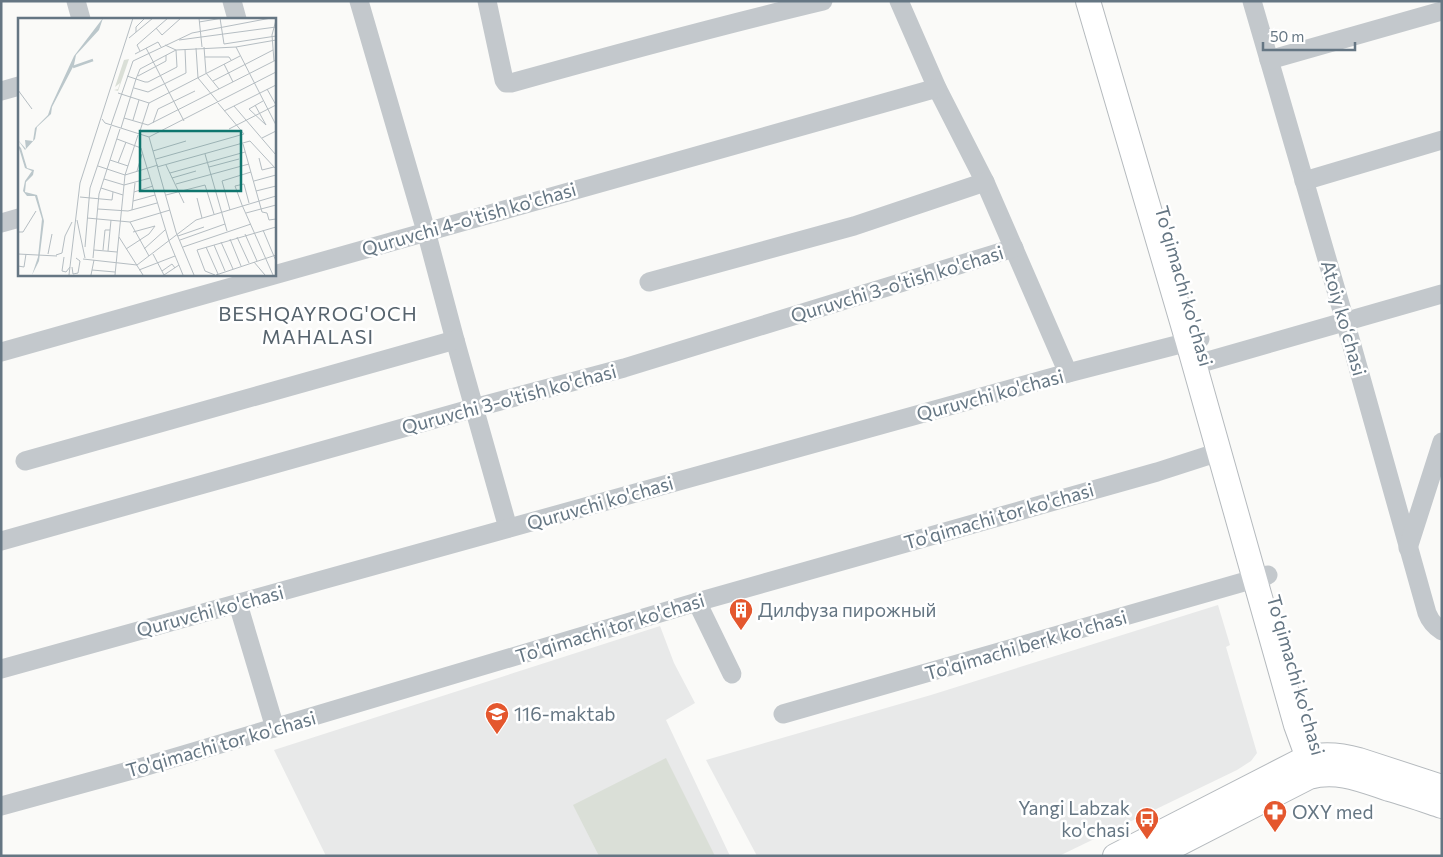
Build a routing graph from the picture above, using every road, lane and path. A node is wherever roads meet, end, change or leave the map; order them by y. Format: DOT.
graph roads {
  1 [pos="76,1"];
  2 [pos="232,1"];
  3 [pos="359,1"];
  4 [pos="487,1"];
  5 [pos="823,1"];
  6 [pos="899,1"];
  7 [pos="1088,1"];
  8 [pos="1101,1"];
  9 [pos="1252,1"];
  10 [pos="1442,11"];
  11 [pos="81,18"];
  12 [pos="237,18"];
  13 [pos="1269,60"];
  14 [pos="18,86"];
  15 [pos="937,88"];
  16 [pos="1,91"];
  17 [pos="1442,140"];
  18 [pos="1304,181"];
  19 [pos="985,182"];
  20 [pos="18,218"];
  21 [pos="1,223"];
  22 [pos="426,231"];
  23 [pos="1014,248"];
  24 [pos="275,274"];
  25 [pos="271,275"];
  26 [pos="649,282"];
  27 [pos="1442,294"];
  28 [pos="1345,321"];
  29 [pos="455,340"];
  30 [pos="1,352"];
  31 [pos="1197,352"];
  32 [pos="1068,373"];
  33 [pos="474,408"];
  34 [pos="1442,442"];
  35 [pos="1218,452"];
  36 [pos="25,462"];
  37 [pos="508,528"];
  38 [pos="1,541"];
  39 [pos="1408,548"];
  40 [pos="1262,577"];
  41 [pos="697,602"];
  42 [pos="238,604"];
  43 [pos="1442,631"];
  44 [pos="1,669"];
  45 [pos="732,674"];
  46 [pos="783,714"];
  47 [pos="275,728"];
  48 [pos="1317,762"];
  49 [pos="1442,787"];
  50 [pos="1,806"];
  51 [pos="1442,806"];
  52 [pos="1116,856"];
  53 [pos="1155,856"];
  1 -- 11 [label="street"];
  2 -- 12 [label="street"];
  3 -- 22 [label="street"];
  4 -- 5 [label="street"];
  6 -- 15 [label="street"];
  7 -- 31 [label="main road, To'qimachi ko'chasi"];
  8 -- 31 [label="main road, To'qimachi ko'chasi"];
  9 -- 13 [label="street, Atoiy koʻchasi"];
  10 -- 13 [label="street"];
  13 -- 18 [label="street, Atoiy koʻchasi"];
  14 -- 16 [label="street"];
  15 -- 19 [label="street"];
  15 -- 22 [label="street, Quruvchi 4-o'tish ko'chasi"];
  17 -- 18 [label="street"];
  18 -- 28 [label="street, Atoiy koʻchasi"];
  19 -- 23 [label="street"];
  19 -- 26 [label="street"];
  20 -- 21 [label="street"];
  22 -- 24 [label="street, Quruvchi 4-o'tish ko'chasi"];
  22 -- 29 [label="street"];
  23 -- 32 [label="street"];
  23 -- 33 [label="street, Quruvchi 3-o'tish ko'chasi"];
  25 -- 30 [label="street, Quruvchi 4-o'tish ko'chasi"];
  27 -- 28 [label="street, Quruvchi ko'chasi"];
  28 -- 31 [label="street, Quruvchi ko'chasi"];
  28 -- 39 [label="street, Atoiy koʻchasi"];
  29 -- 33 [label="street"];
  29 -- 36 [label="street"];
  31 -- 32 [label="street, Quruvchi ko'chasi"];
  31 -- 35 [label="main road, To'qimachi ko'chasi"];
  31 -- 40 [label="main road, To'qimachi ko'chasi"];
  32 -- 37 [label="street, Quruvchi ko'chasi"];
  33 -- 37 [label="street"];
  33 -- 38 [label="street, Quruvchi 3-o'tish ko'chasi"];
  34 -- 39 [label="street"];
  35 -- 40 [label="main road, To'qimachi ko'chasi"];
  35 -- 41 [label="street, To'qimachi tor ko'chasi"];
  37 -- 42 [label="street, Quruvchi ko'chasi"];
  39 -- 43 [label="street, Atoiy koʻchasi"];
  40 -- 46 [label="street, To'qimachi berk ko'chasi"];
  40 -- 48 [label="main road, To'qimachi ko'chasi"];
  41 -- 45 [label="street"];
  41 -- 47 [label="street, To'qimachi tor ko'chasi"];
  42 -- 44 [label="street, Quruvchi ko'chasi"];
  42 -- 47 [label="street"];
  47 -- 50 [label="street, To'qimachi tor ko'chasi"];
  48 -- 49 [label="main road"];
  48 -- 51 [label="main road"];
  48 -- 52 [label="main road"];
  48 -- 53 [label="main road"];
}
